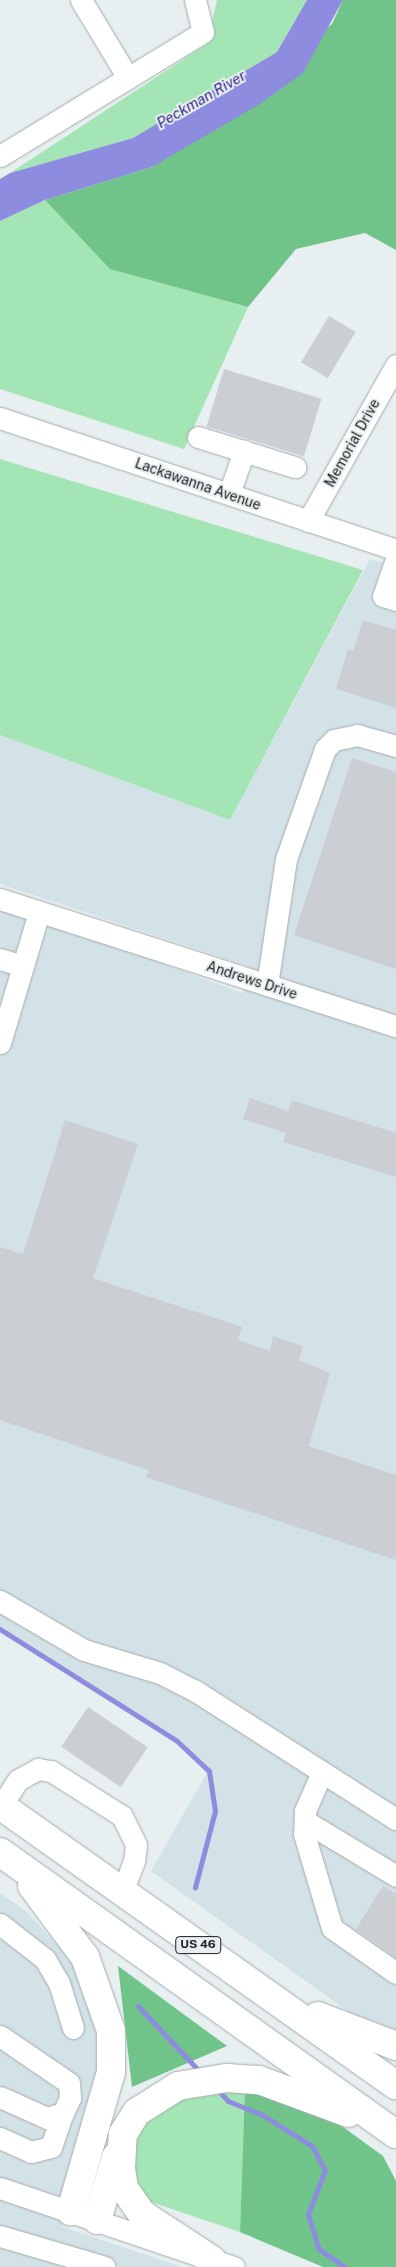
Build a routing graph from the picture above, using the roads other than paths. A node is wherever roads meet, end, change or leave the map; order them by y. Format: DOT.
graph roads {
  1 [pos="81,0"];
  2 [pos="195,0"];
  3 [pos="128,78"];
  4 [pos="0,156"];
  5 [pos="396,364"];
  6 [pos="0,418"];
  7 [pos="198,437"];
  8 [pos="244,451"];
  9 [pos="295,467"];
  10 [pos="229,494"];
  11 [pos="308,521"];
  12 [pos="396,550"];
  13 [pos="396,559"];
  14 [pos="396,600"];
  15 [pos="396,746"];
  16 [pos="0,899"];
  17 [pos="39,912"];
  18 [pos="0,959"];
  19 [pos="23,966"];
  20 [pos="268,985"];
  21 [pos="396,1026"];
  22 [pos="0,1044"];
  23 [pos="0,1601"];
  24 [pos="322,1772"];
  25 [pos="1,1806"];
  26 [pos="396,1819"];
  27 [pos="304,1821"];
  28 [pos="6,1857"];
  29 [pos="396,1876"];
  30 [pos="122,1892"];
  31 [pos="0,1924"];
  32 [pos="396,1973"];
  33 [pos="270,1996"];
  34 [pos="73,2028"];
  35 [pos="0,2036"];
  36 [pos="396,2046"];
  37 [pos="396,2085"];
  38 [pos="0,2097"];
  39 [pos="63,2113"];
  40 [pos="394,2133"];
  41 [pos="122,2134"];
  42 [pos="0,2138"];
  43 [pos="0,2188"];
  44 [pos="71,2211"];
  45 [pos="97,2220"];
  46 [pos="0,2236"];
  47 [pos="223,2263"];
  48 [pos="106,2267"];
  1 -- 3 [label="street"];
  2 -- 3 [label="street"];
  3 -- 4 [label="street"];
  5 -- 11 [label="street, Memorial Drive"];
  6 -- 10 [label="street, Lackawanna Avenue"];
  7 -- 8 [label="street"];
  8 -- 9 [label="street"];
  8 -- 10 [label="street"];
  10 -- 11 [label="street, Lackawanna Avenue"];
  11 -- 12 [label="street, Lackawanna Avenue"];
  13 -- 14 [label="street"];
  15 -- 20 [label="street"];
  16 -- 17 [label="street, Andrews Drive"];
  17 -- 19 [label="street"];
  17 -- 20 [label="street, Andrews Drive"];
  18 -- 19 [label="street"];
  19 -- 22 [label="street"];
  20 -- 21 [label="street, Andrews Drive"];
  23 -- 24 [label="street"];
  24 -- 26 [label="street"];
  24 -- 27 [label="street"];
  25 -- 30 [label="highway, US 46"];
  25 -- 30 [label="street"];
  27 -- 29 [label="street"];
  27 -- 32 [label="street"];
  28 -- 40 [label="highway, US 46"];
  28 -- 44 [label="highway"];
  30 -- 33 [label="highway, US 46"];
  31 -- 34 [label="street"];
  33 -- 36 [label="highway"];
  33 -- 37 [label="highway, US 46"];
  35 -- 39 [label="street"];
  38 -- 39 [label="street"];
  39 -- 42 [label="street"];
  40 -- 41 [label="highway"];
  41 -- 45 [label="highway"];
  41 -- 47 [label="highway"];
  43 -- 44 [label="street"];
  44 -- 45 [label="street"];
  45 -- 47 [label="street"];
  46 -- 48 [label="street"];
}
